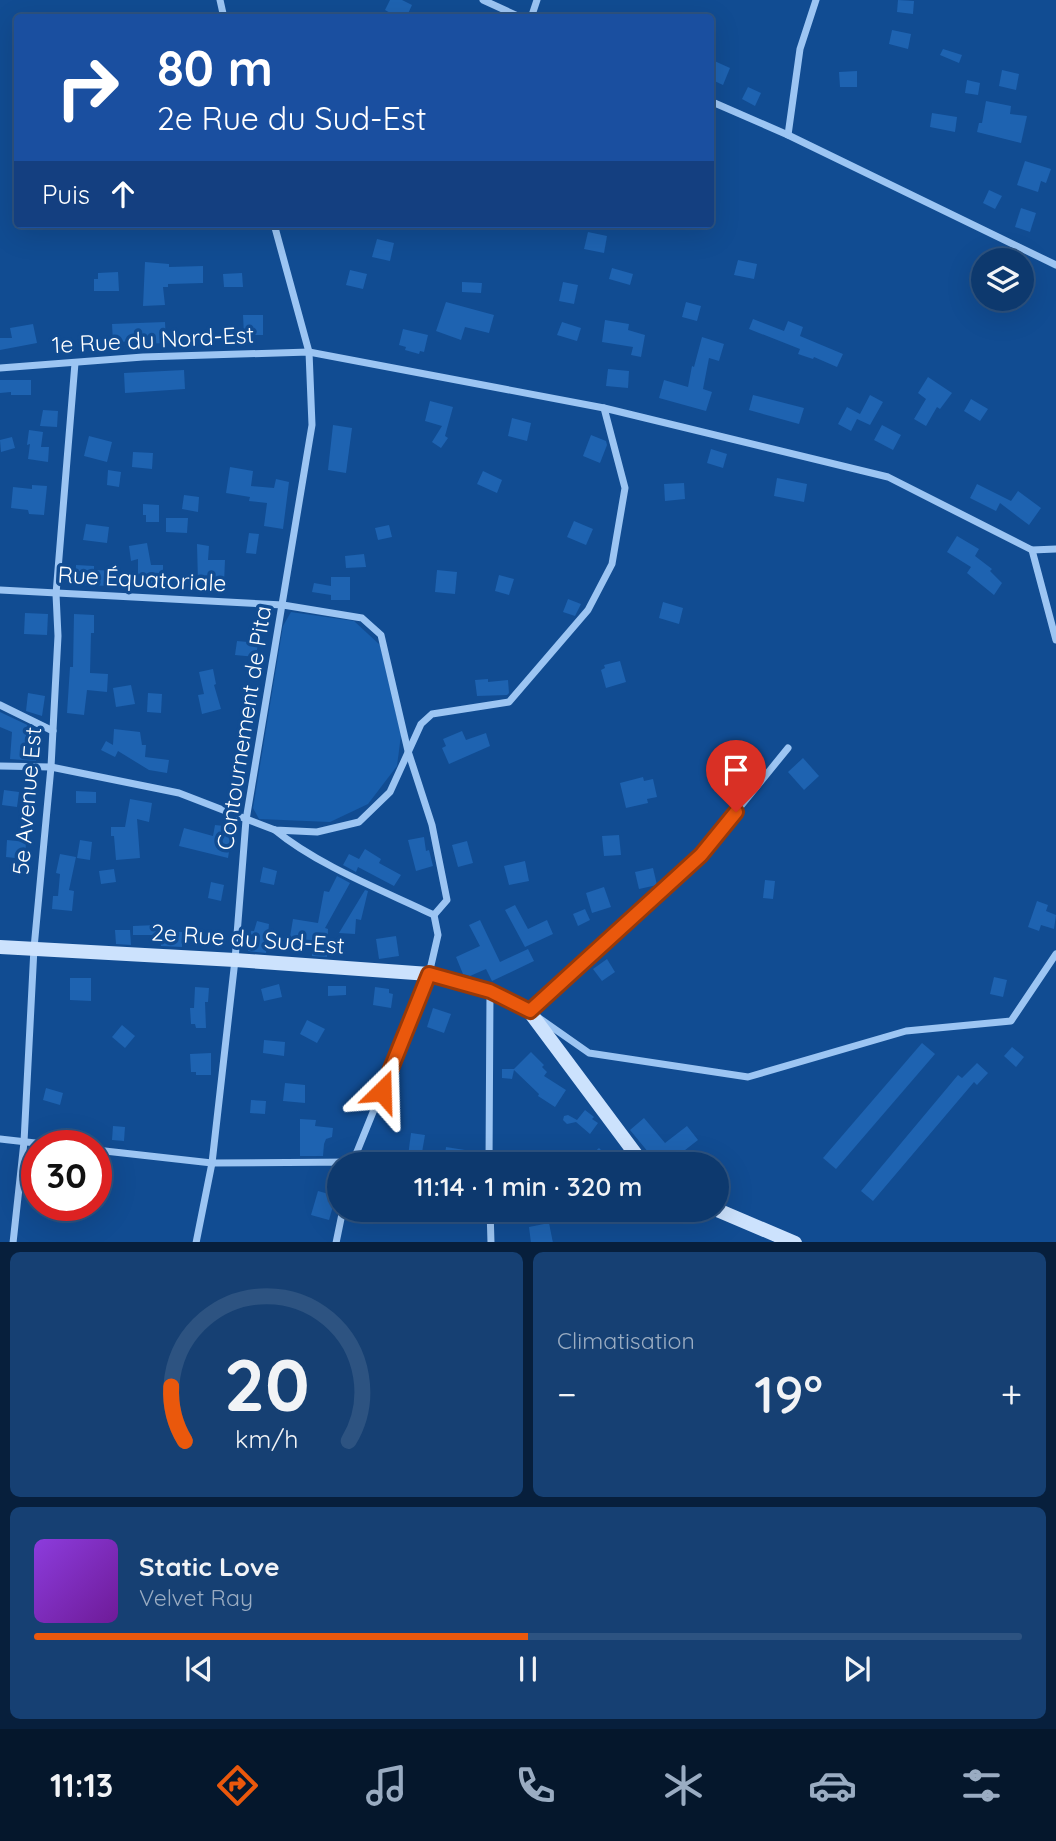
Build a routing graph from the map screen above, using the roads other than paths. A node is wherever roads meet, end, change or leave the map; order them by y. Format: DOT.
graph roads {
  1 [pos="483,0"];
  2 [pos="816,0"];
  3 [pos="513,14"];
  4 [pos="714,103"];
  5 [pos="788,135"];
  6 [pos="275,228"];
  7 [pos="1054,261"];
  8 [pos="309,352"];
  9 [pos="75,363"];
  10 [pos="0,368"];
  11 [pos="604,408"];
  12 [pos="1056,549"];
  13 [pos="1032,550"];
  14 [pos="0,590"];
  15 [pos="56,594"];
  16 [pos="283,605"];
  17 [pos="1056,640"];
  18 [pos="0,705"];
  19 [pos="53,732"];
  20 [pos="788,748"];
  21 [pos="408,751"];
  22 [pos="0,766"];
  23 [pos="51,766"];
  24 [pos="246,820"];
  25 [pos="275,830"];
  26 [pos="434,915"];
  27 [pos="0,947"];
  28 [pos="34,948"];
  29 [pos="1056,954"];
  30 [pos="236,960"];
  31 [pos="429,974"];
  32 [pos="490,991"];
  33 [pos="530,1011"];
  34 [pos="25,1130"];
  35 [pos="0,1139"];
  36 [pos="21,1142"];
  37 [pos="112,1152"];
  38 [pos="357,1152"];
  39 [pos="489,1152"];
  40 [pos="634,1152"];
  41 [pos="212,1163"];
  42 [pos="327,1163"];
  43 [pos="21,1169"];
  44 [pos="729,1215"];
  45 [pos="340,1222"];
  46 [pos="490,1222"];
  47 [pos="13,1242"];
  48 [pos="196,1242"];
  49 [pos="336,1242"];
  50 [pos="491,1242"];
  51 [pos="795,1242"];
  1 -- 3 [label="street"];
  2 -- 5 [label="street"];
  4 -- 5 [label="street"];
  5 -- 7 [label="street"];
  6 -- 8 [label="street, Contournement de Pita"];
  8 -- 9 [label="street, 1e Rue du Nord-Est"];
  8 -- 11 [label="street, 1e Rue du Nord-Est"];
  8 -- 16 [label="street, Contournement de Pita"];
  9 -- 10 [label="street, 1e Rue du Nord-Est"];
  9 -- 15 [label="street, 5e Avenue Est"];
  11 -- 13 [label="street, 1e Rue du Nord-Est"];
  11 -- 21 [label="street"];
  12 -- 13 [label="street"];
  13 -- 17 [label="street"];
  14 -- 15 [label="street, Rue Équatoriale"];
  15 -- 16 [label="street, Rue Équatoriale"];
  15 -- 19 [label="street, 5e Avenue Est"];
  16 -- 21 [label="street, Rue Équatoriale"];
  16 -- 24 [label="street, Contournement de Pita"];
  18 -- 19 [label="street"];
  19 -- 23 [label="street, 5e Avenue Est"];
  20 -- 33 [label="street"];
  21 -- 25 [label="street"];
  21 -- 26 [label="street, Rue Équatoriale"];
  22 -- 23 [label="street"];
  23 -- 24 [label="street"];
  23 -- 28 [label="street, 5e Avenue Est"];
  24 -- 25 [label="street"];
  24 -- 30 [label="street, Contournement de Pita"];
  25 -- 26 [label="street"];
  26 -- 31 [label="street"];
  27 -- 28 [label="street, 2e Rue du Sud-Est"];
  28 -- 30 [label="street, 2e Rue du Sud-Est"];
  28 -- 34 [label="street, 5e Avenue Est"];
  29 -- 33 [label="street"];
  30 -- 31 [label="street, 2e Rue du Sud-Est"];
  30 -- 41 [label="street, Contournement de Pita"];
  31 -- 32 [label="street, 2e Rue du Sud-Est"];
  31 -- 38 [label="street"];
  32 -- 33 [label="street, 2e Rue du Sud-Est"];
  32 -- 39 [label="street"];
  33 -- 40 [label="street"];
  35 -- 36 [label="street"];
  37 -- 41 [label="street"];
  41 -- 42 [label="street"];
  41 -- 48 [label="street, Contournement de Pita"];
  43 -- 47 [label="street, 5e Avenue Est"];
  44 -- 51 [label="street"];
  45 -- 49 [label="street"];
  46 -- 50 [label="street"];
}
